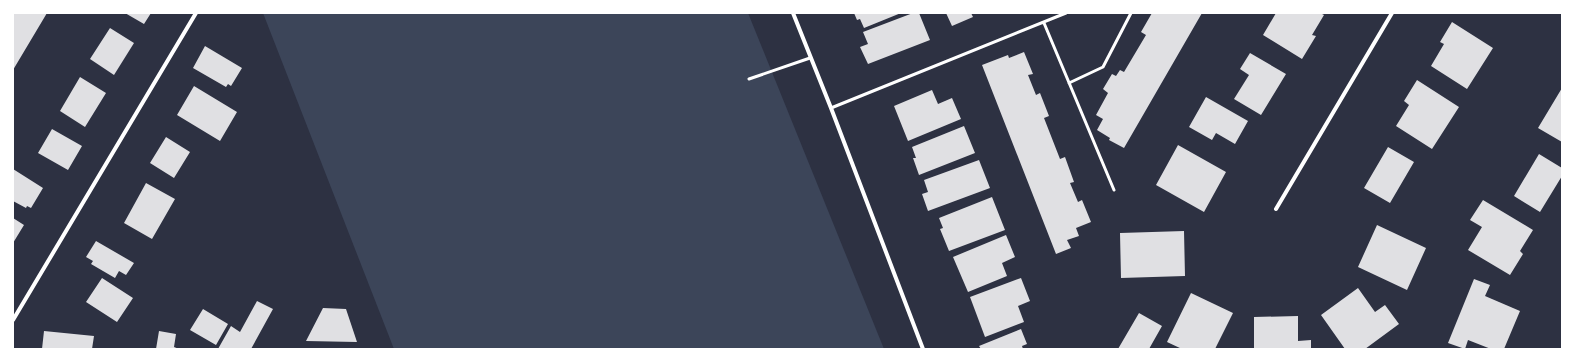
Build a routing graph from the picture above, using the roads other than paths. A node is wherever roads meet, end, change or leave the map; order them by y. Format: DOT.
graph roads {
  1 [pos="196,13"];
  2 [pos="793,13"];
  3 [pos="1066,13"];
  4 [pos="1131,13"];
  5 [pos="1392,13"];
  6 [pos="1044,23"];
  7 [pos="810,58"];
  8 [pos="749,79"];
  9 [pos="1069,84"];
  10 [pos="831,108"];
  11 [pos="1114,190"];
  12 [pos="1276,209"];
  13 [pos="13,320"];
  14 [pos="923,349"];
  1 -- 13 [label="street"];
  2 -- 7 [label="street"];
  3 -- 6 [label="lane"];
  4 -- 9 [label="lane"];
  5 -- 12 [label="street"];
  6 -- 9 [label="lane"];
  6 -- 10 [label="lane"];
  7 -- 8 [label="lane"];
  7 -- 10 [label="street"];
  9 -- 11 [label="lane"];
  10 -- 14 [label="street"];
}
